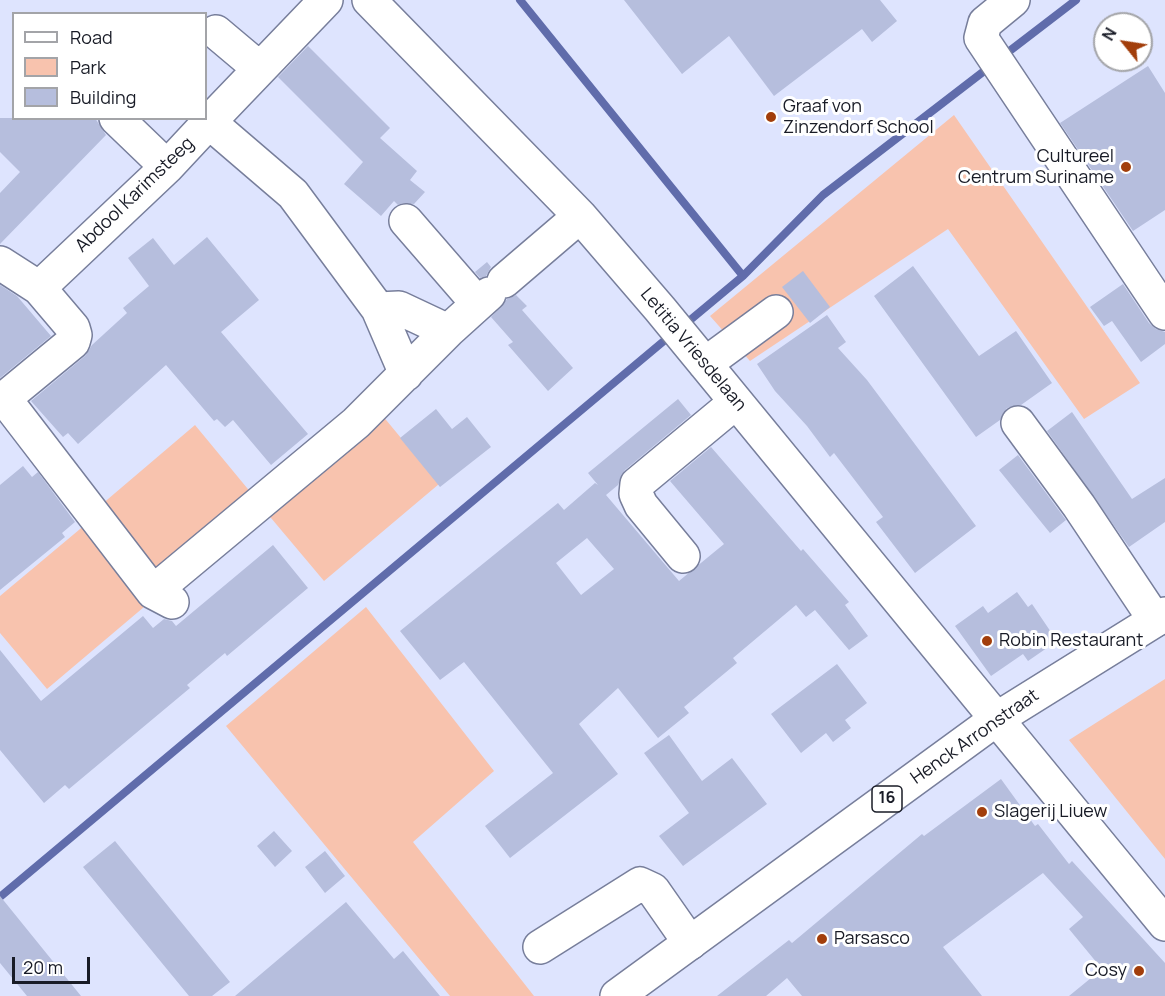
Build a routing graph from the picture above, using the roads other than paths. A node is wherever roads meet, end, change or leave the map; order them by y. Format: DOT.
graph roads {
  1 [pos="326,0"];
  2 [pos="369,0"];
  3 [pos="1012,0"];
  4 [pos="216,32"];
  5 [pos="260,69"];
  6 [pos="118,120"];
  7 [pos="207,120"];
  8 [pos="167,167"];
  9 [pos="580,216"];
  10 [pos="406,221"];
  11 [pos="0,263"];
  12 [pos="39,288"];
  13 [pos="490,293"];
  14 [pos="378,309"];
  15 [pos="776,312"];
  16 [pos="1165,313"];
  17 [pos="447,331"];
  18 [pos="700,358"];
  19 [pos="406,374"];
  20 [pos="2,400"];
  21 [pos="736,402"];
  22 [pos="1018,423"];
  23 [pos="683,556"];
  24 [pos="1160,617"];
  25 [pos="998,718"];
  26 [pos="1165,924"];
  27 [pos="690,943"];
  28 [pos="540,947"];
  29 [pos="617,996"];
  1 -- 5 [label="street"];
  2 -- 9 [label="street, Letitia Vriesdelaan"];
  3 -- 16 [label="street"];
  4 -- 5 [label="street"];
  5 -- 7 [label="street"];
  6 -- 8 [label="street"];
  7 -- 8 [label="street, Abdool Karimsteeg"];
  7 -- 14 [label="street, Abdool Karimsteeg"];
  8 -- 12 [label="street, Abdool Karimsteeg"];
  9 -- 13 [label="street"];
  9 -- 18 [label="street, Letitia Vriesdelaan"];
  10 -- 13 [label="street"];
  11 -- 12 [label="street"];
  12 -- 20 [label="street"];
  13 -- 17 [label="street"];
  14 -- 17 [label="street"];
  14 -- 19 [label="street, Abdool Karimsteeg"];
  15 -- 18 [label="street"];
  17 -- 19 [label="street"];
  18 -- 21 [label="street, Letitia Vriesdelaan"];
  19 -- 20 [label="street"];
  21 -- 23 [label="street"];
  21 -- 25 [label="street, Letitia Vriesdelaan"];
  22 -- 24 [label="street"];
  24 -- 25 [label="street, Henck Arronstraat / 16"];
  25 -- 26 [label="street, Letitia Vriesdelaan"];
  25 -- 27 [label="street, Henck Arronstraat / 16"];
  27 -- 28 [label="street"];
  27 -- 29 [label="street, Henck Arronstraat / 16"];
}
